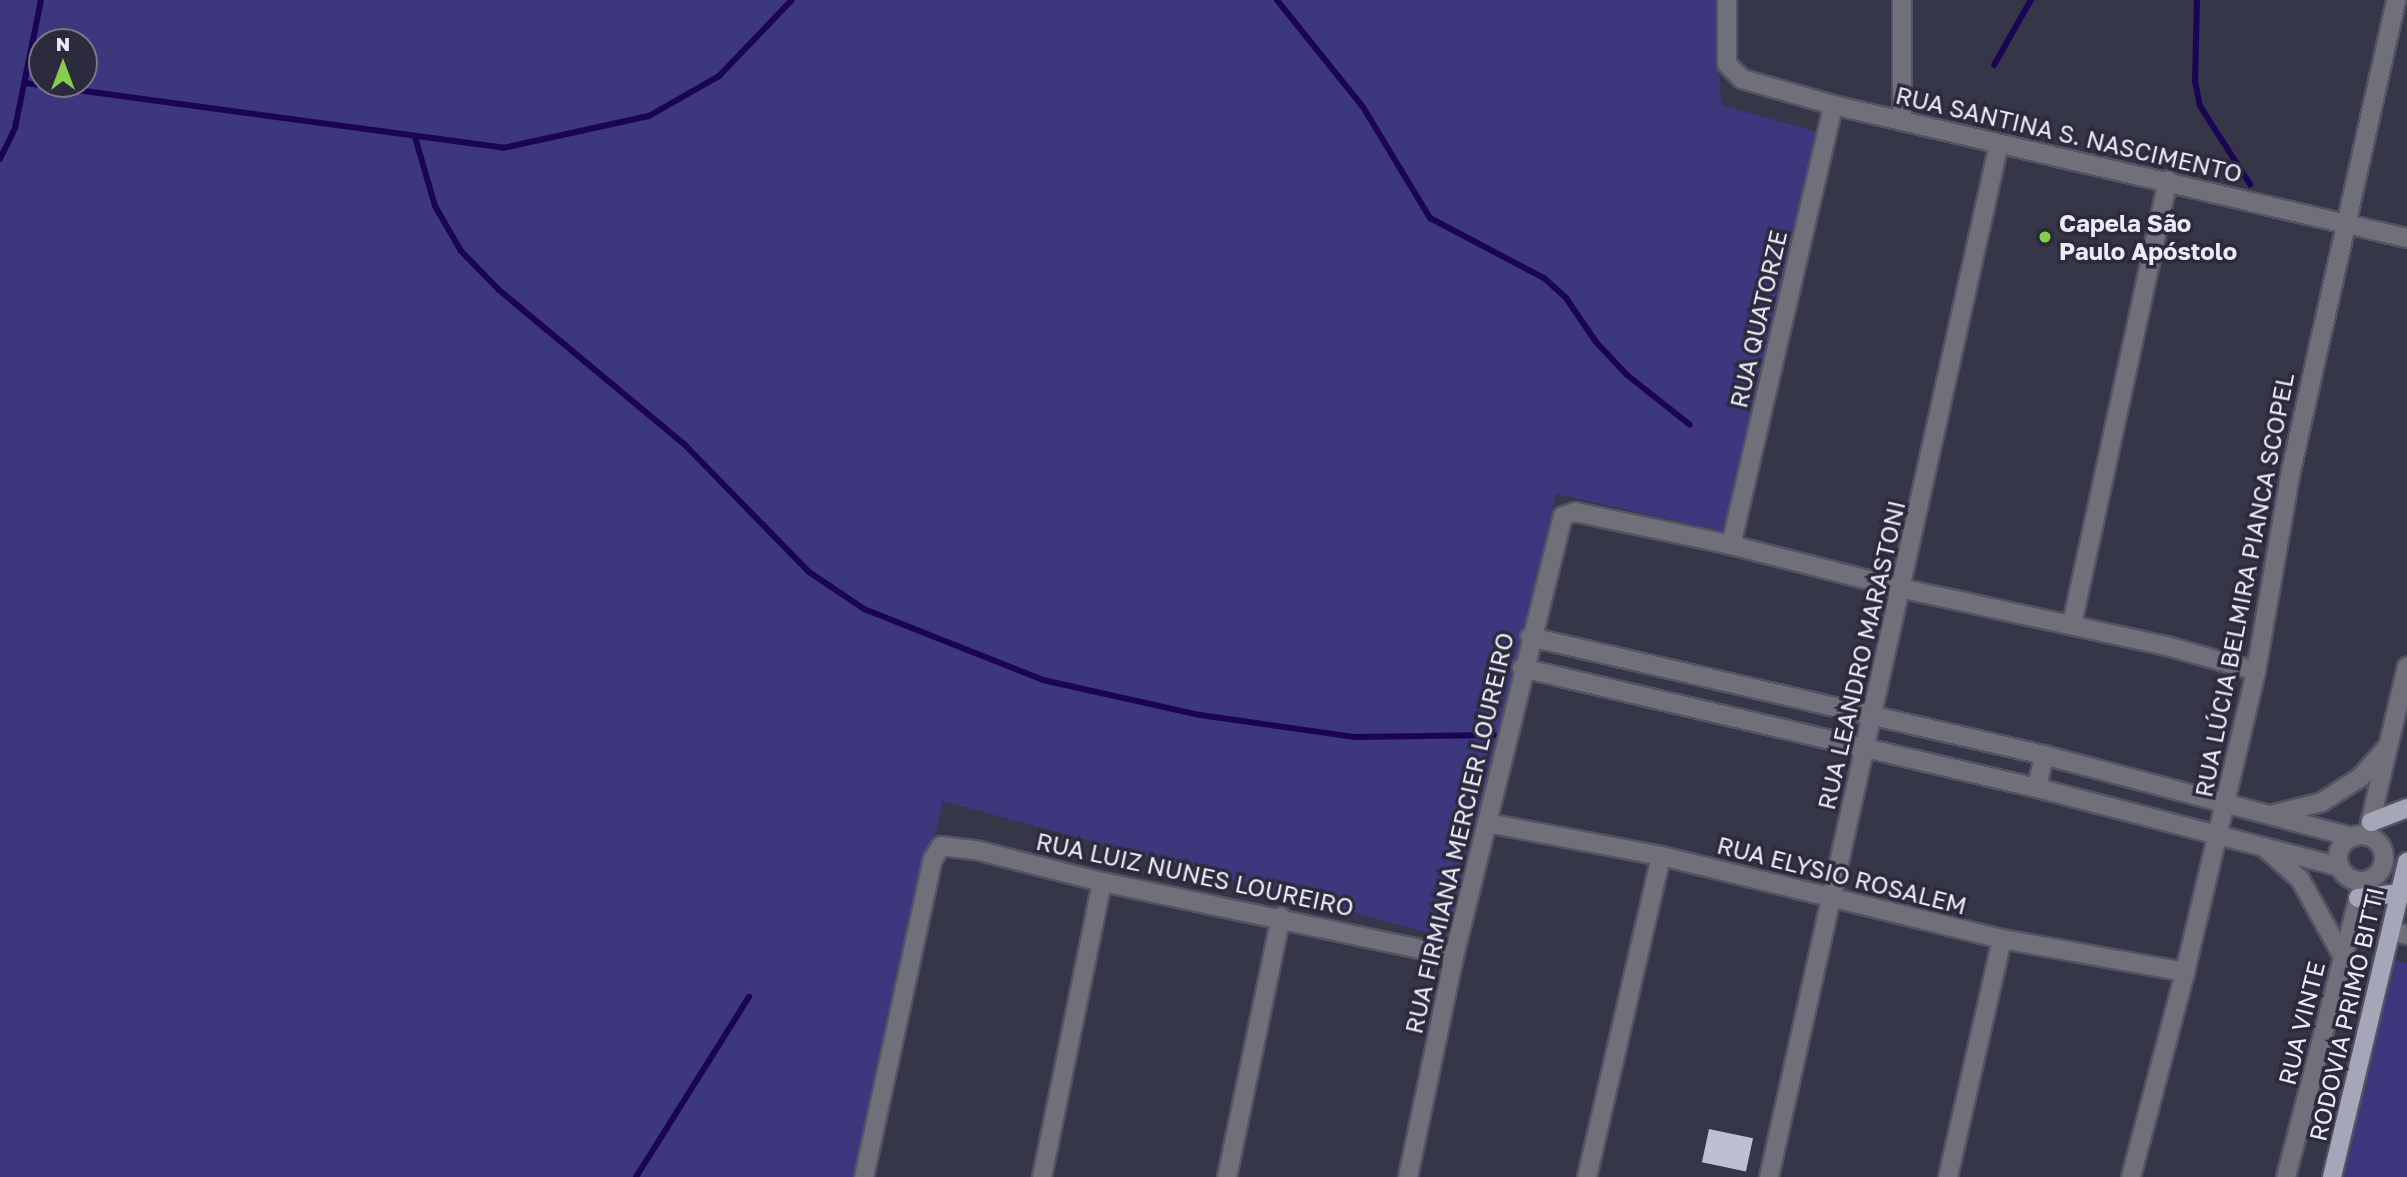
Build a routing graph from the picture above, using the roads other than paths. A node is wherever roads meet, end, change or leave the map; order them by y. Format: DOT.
graph roads {
  1 [pos="1727,0"];
  2 [pos="1902,0"];
  3 [pos="2396,0"];
  4 [pos="1833,105"];
  5 [pos="1902,121"];
  6 [pos="1999,144"];
  7 [pos="2168,180"];
  8 [pos="2343,225"];
  9 [pos="2407,237"];
  10 [pos="1731,545"];
  11 [pos="1900,588"];
  12 [pos="2072,624"];
  13 [pos="1530,637"];
  14 [pos="2407,667"];
  15 [pos="1522,668"];
  16 [pos="2256,671"];
  17 [pos="1701,678"];
  18 [pos="1691,709"];
  19 [pos="1872,717"];
  20 [pos="2392,741"];
  21 [pos="1865,750"];
  22 [pos="2044,755"];
  23 [pos="2037,788"];
  24 [pos="2227,801"];
  25 [pos="2407,808"];
  26 [pos="2272,815"];
  27 [pos="1488,823"];
  28 [pos="2364,832"];
  29 [pos="2217,833"];
  30 [pos="2263,847"];
  31 [pos="1661,856"];
  32 [pos="2407,862"];
  33 [pos="2340,867"];
  34 [pos="1102,882"];
  35 [pos="2360,890"];
  36 [pos="2400,894"];
  37 [pos="1832,898"];
  38 [pos="1281,917"];
  39 [pos="2399,933"];
  40 [pos="2002,939"];
  41 [pos="1454,956"];
  42 [pos="2343,957"];
  43 [pos="2185,972"];
  44 [pos="864,1177"];
  45 [pos="1042,1177"];
  46 [pos="1227,1177"];
  47 [pos="1408,1177"];
  48 [pos="1587,1177"];
  49 [pos="1769,1177"];
  50 [pos="1948,1177"];
  51 [pos="2131,1177"];
  52 [pos="2286,1177"];
  53 [pos="2332,1177"];
  1 -- 4 [label="street, RUA SANTINA S. NASCIMENTO"];
  2 -- 5 [label="street"];
  3 -- 8 [label="street, RUA LÚCIA BELMIRA PIANCA SCOPEL"];
  4 -- 5 [label="street, RUA SANTINA S. NASCIMENTO"];
  4 -- 10 [label="street, RUA QUATORZE"];
  5 -- 6 [label="street, RUA SANTINA S. NASCIMENTO"];
  6 -- 7 [label="street, RUA SANTINA S. NASCIMENTO"];
  6 -- 11 [label="street, RUA LEANDRO MARASTONI"];
  7 -- 8 [label="street, RUA SANTINA S. NASCIMENTO"];
  7 -- 12 [label="street"];
  8 -- 9 [label="street, RUA SANTINA S. NASCIMENTO"];
  8 -- 16 [label="street, RUA LÚCIA BELMIRA PIANCA SCOPEL"];
  10 -- 11 [label="street"];
  10 -- 13 [label="street, RUA FIRMIANA MERCIER LOUREIRO"];
  11 -- 12 [label="street"];
  11 -- 19 [label="street, RUA LEANDRO MARASTONI"];
  12 -- 16 [label="street"];
  13 -- 15 [label="street, RUA FIRMIANA MERCIER LOUREIRO"];
  13 -- 17 [label="street"];
  14 -- 20 [label="street"];
  15 -- 18 [label="street"];
  15 -- 27 [label="street, RUA FIRMIANA MERCIER LOUREIRO"];
  16 -- 24 [label="street, RUA LÚCIA BELMIRA PIANCA SCOPEL"];
  17 -- 18 [label="street"];
  17 -- 19 [label="street"];
  18 -- 21 [label="street"];
  19 -- 21 [label="street, RUA LEANDRO MARASTONI"];
  19 -- 22 [label="street"];
  20 -- 26 [label="street"];
  20 -- 28 [label="street"];
  21 -- 23 [label="street"];
  21 -- 37 [label="street, RUA LEANDRO MARASTONI"];
  22 -- 23 [label="street"];
  22 -- 24 [label="street"];
  23 -- 29 [label="street"];
  24 -- 26 [label="street"];
  24 -- 29 [label="street, RUA LÚCIA BELMIRA PIANCA SCOPEL"];
  25 -- 28 [label="main road"];
  26 -- 28 [label="street"];
  27 -- 31 [label="street, RUA ELYSIO ROSALEM"];
  27 -- 41 [label="street, RUA FIRMIANA MERCIER LOUREIRO"];
  28 -- 33 [label="street"];
  28 -- 35 [label="street"];
  29 -- 30 [label="street"];
  29 -- 43 [label="street, RUA LÚCIA BELMIRA PIANCA SCOPEL"];
  30 -- 33 [label="street"];
  30 -- 42 [label="street"];
  31 -- 37 [label="street, RUA ELYSIO ROSALEM"];
  31 -- 48 [label="street"];
  32 -- 36 [label="main road, RODOVIA PRIMO BITTI"];
  33 -- 35 [label="street"];
  34 -- 38 [label="street, RUA LUIZ NUNES LOUREIRO"];
  34 -- 44 [label="street, RUA LUIZ NUNES LOUREIRO"];
  34 -- 45 [label="street"];
  35 -- 36 [label="main road"];
  35 -- 42 [label="street, RUA VINTE"];
  36 -- 39 [label="main road, RODOVIA PRIMO BITTI"];
  37 -- 40 [label="street, RUA ELYSIO ROSALEM"];
  37 -- 49 [label="street, RUA LEANDRO MARASTONI"];
  38 -- 41 [label="street, RUA LUIZ NUNES LOUREIRO"];
  38 -- 46 [label="street"];
  39 -- 53 [label="main road, RODOVIA PRIMO BITTI"];
  40 -- 43 [label="street, RUA ELYSIO ROSALEM"];
  40 -- 50 [label="street"];
  41 -- 47 [label="street, RUA FIRMIANA MERCIER LOUREIRO"];
  42 -- 52 [label="street, RUA VINTE"];
  43 -- 51 [label="street, RUA LÚCIA BELMIRA PIANCA SCOPEL"];
}
